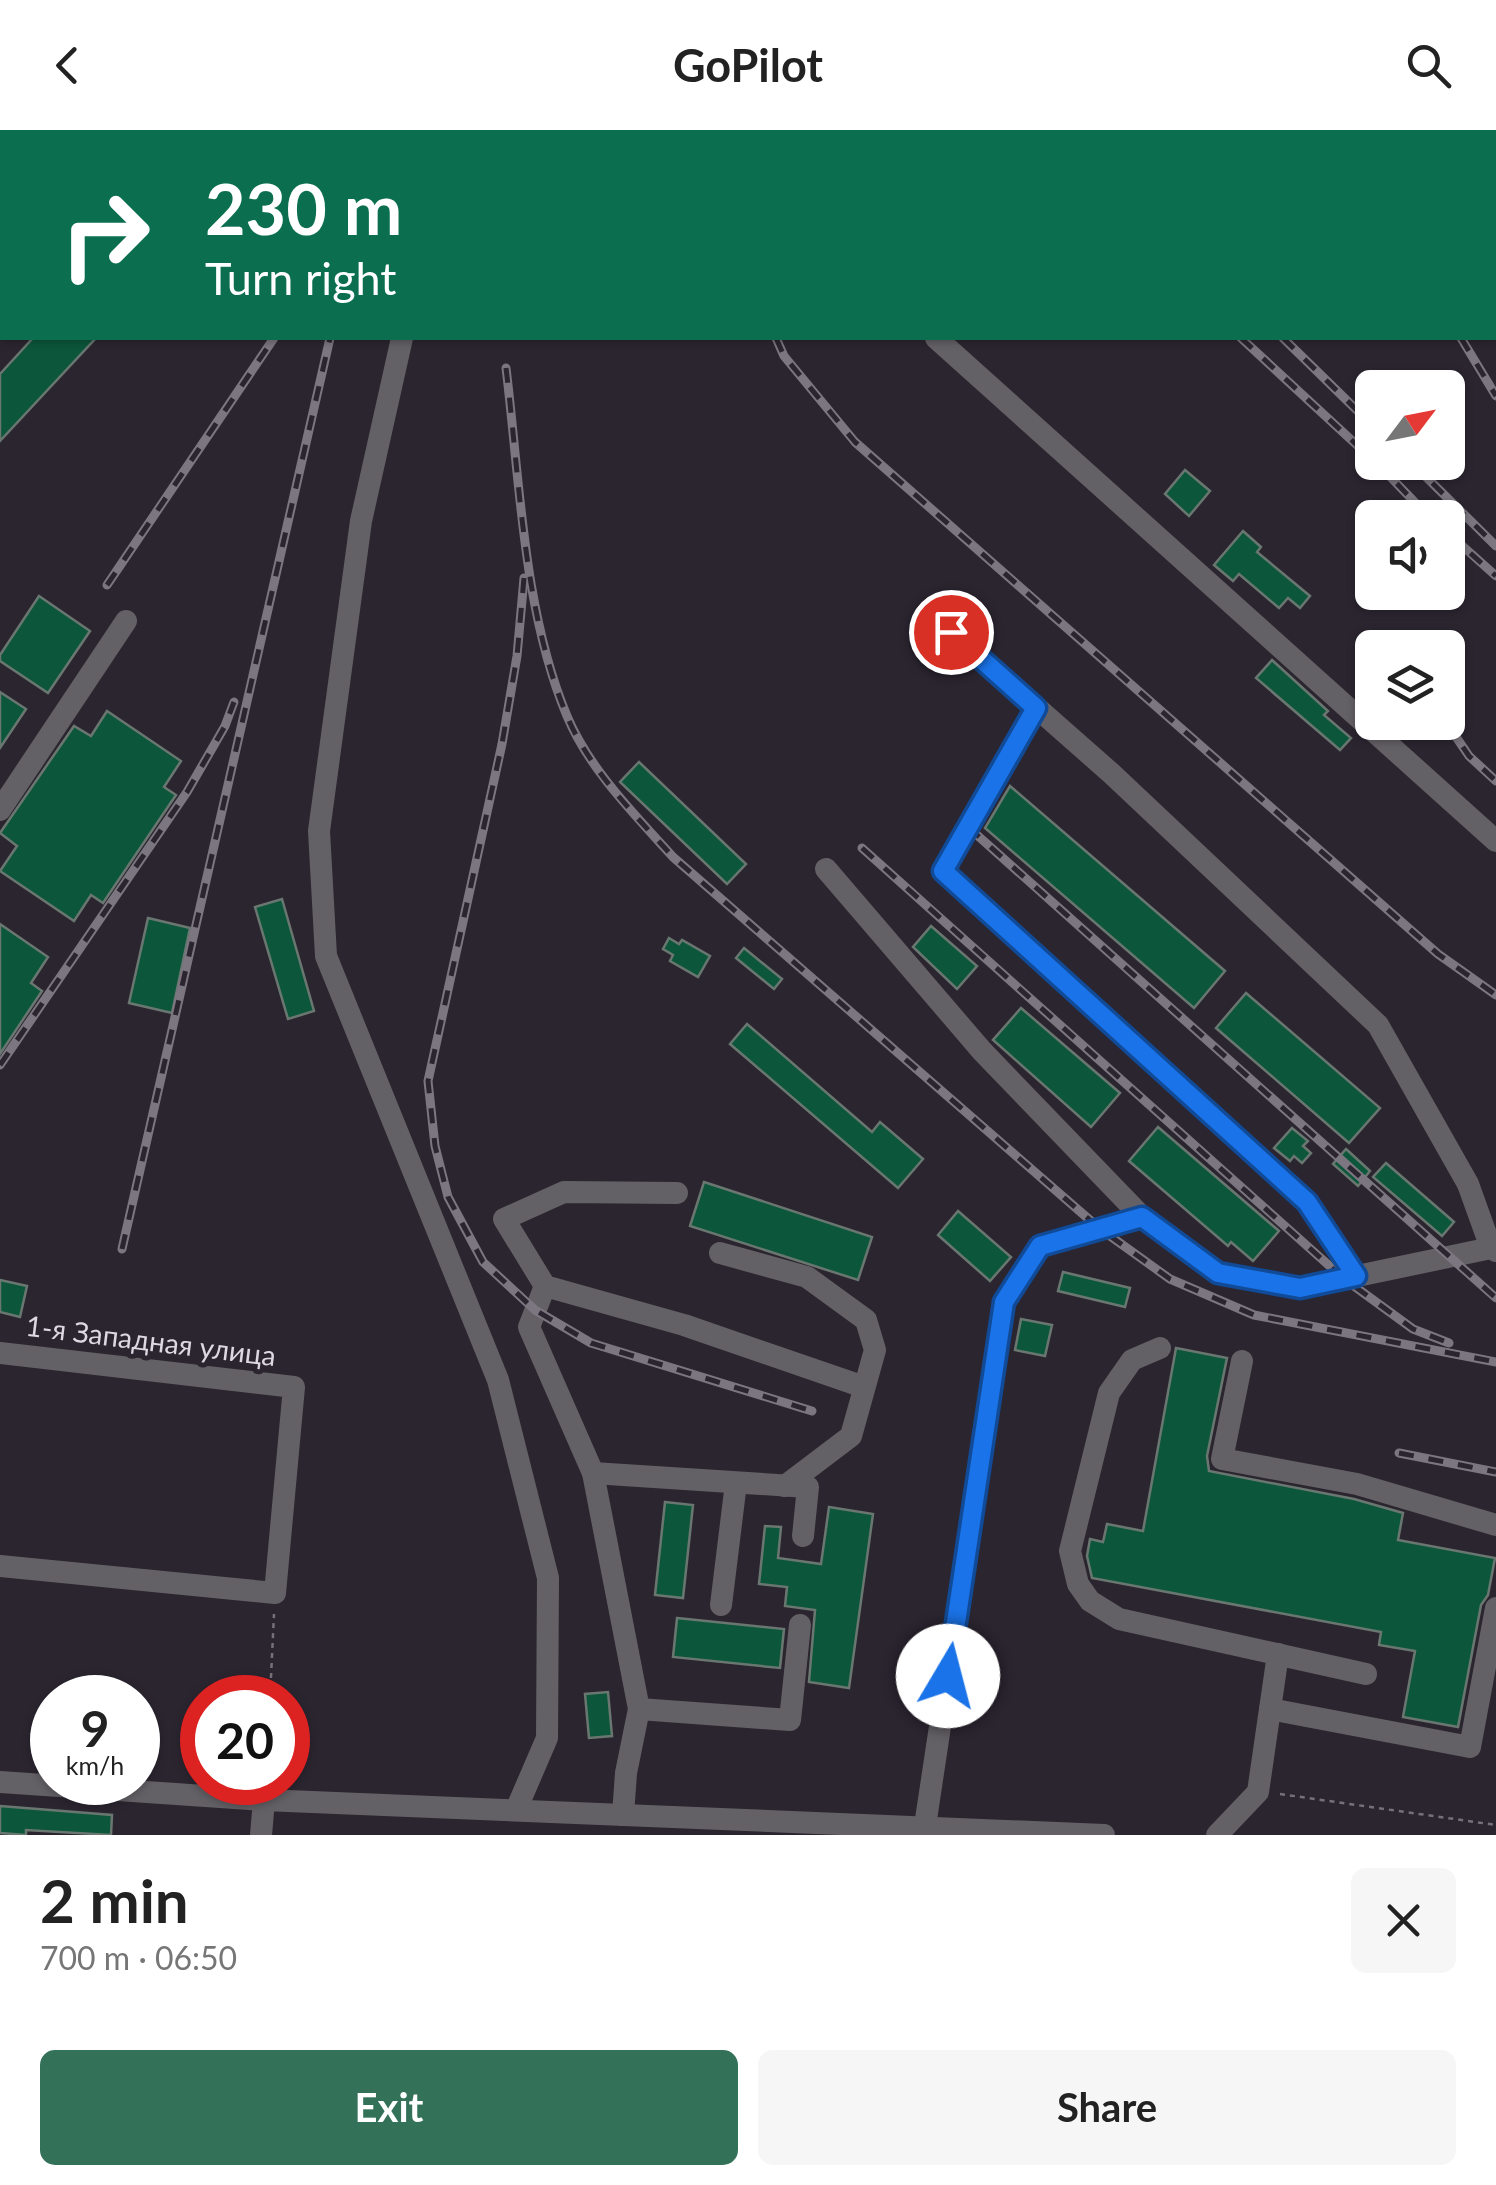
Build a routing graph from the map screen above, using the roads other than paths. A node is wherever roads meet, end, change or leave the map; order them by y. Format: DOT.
graph roads {
  1 [pos="402,340"];
  2 [pos="938,340"];
  3 [pos="126,621"];
  4 [pos="951,632"];
  5 [pos="1036,708"];
  6 [pos="0,810"];
  7 [pos="1496,841"];
  8 [pos="826,869"];
  9 [pos="676,1194"];
  10 [pos="1142,1217"];
  11 [pos="1493,1250"];
  12 [pos="720,1253"];
  13 [pos="1356,1276"];
  14 [pos="545,1286"];
  15 [pos="1160,1348"];
  16 [pos="0,1353"];
  17 [pos="1242,1360"];
  18 [pos="864,1387"];
  19 [pos="593,1473"];
  20 [pos="736,1483"];
  21 [pos="786,1486"];
  22 [pos="1496,1525"];
  23 [pos="803,1536"];
  24 [pos="0,1566"];
  25 [pos="722,1605"];
  26 [pos="1496,1608"];
  27 [pos="800,1625"];
  28 [pos="1278,1654"];
  29 [pos="1366,1674"];
  30 [pos="1270,1709"];
  31 [pos="639,1710"];
  32 [pos="0,1782"];
  33 [pos="180,1794"];
  34 [pos="310,1802"];
  35 [pos="264,1805"];
  36 [pos="516,1810"];
  37 [pos="623,1814"];
  38 [pos="925,1826"];
  39 [pos="261,1835"];
  40 [pos="1104,1835"];
  41 [pos="1217,1835"];
  1 -- 36 [label="street"];
  2 -- 7 [label="street"];
  3 -- 6 [label="street"];
  4 -- 5 [label="street"];
  5 -- 11 [label="street"];
  5 -- 13 [label="street"];
  8 -- 10 [label="street"];
  9 -- 14 [label="street"];
  10 -- 13 [label="street"];
  10 -- 38 [label="street"];
  11 -- 13 [label="street"];
  12 -- 18 [label="street"];
  14 -- 18 [label="street"];
  14 -- 19 [label="street"];
  15 -- 28 [label="street"];
  16 -- 24 [label="street, 1-я Западная улица"];
  17 -- 22 [label="street"];
  18 -- 21 [label="street"];
  19 -- 20 [label="street"];
  19 -- 31 [label="street"];
  20 -- 21 [label="street"];
  20 -- 25 [label="street"];
  21 -- 23 [label="street"];
  26 -- 30 [label="street"];
  27 -- 31 [label="street"];
  28 -- 29 [label="street"];
  28 -- 30 [label="street"];
  30 -- 41 [label="street"];
  31 -- 37 [label="street"];
  32 -- 33 [label="street"];
  34 -- 36 [label="street"];
  35 -- 39 [label="street"];
  36 -- 37 [label="street"];
  37 -- 38 [label="street"];
  38 -- 40 [label="street"];
}
